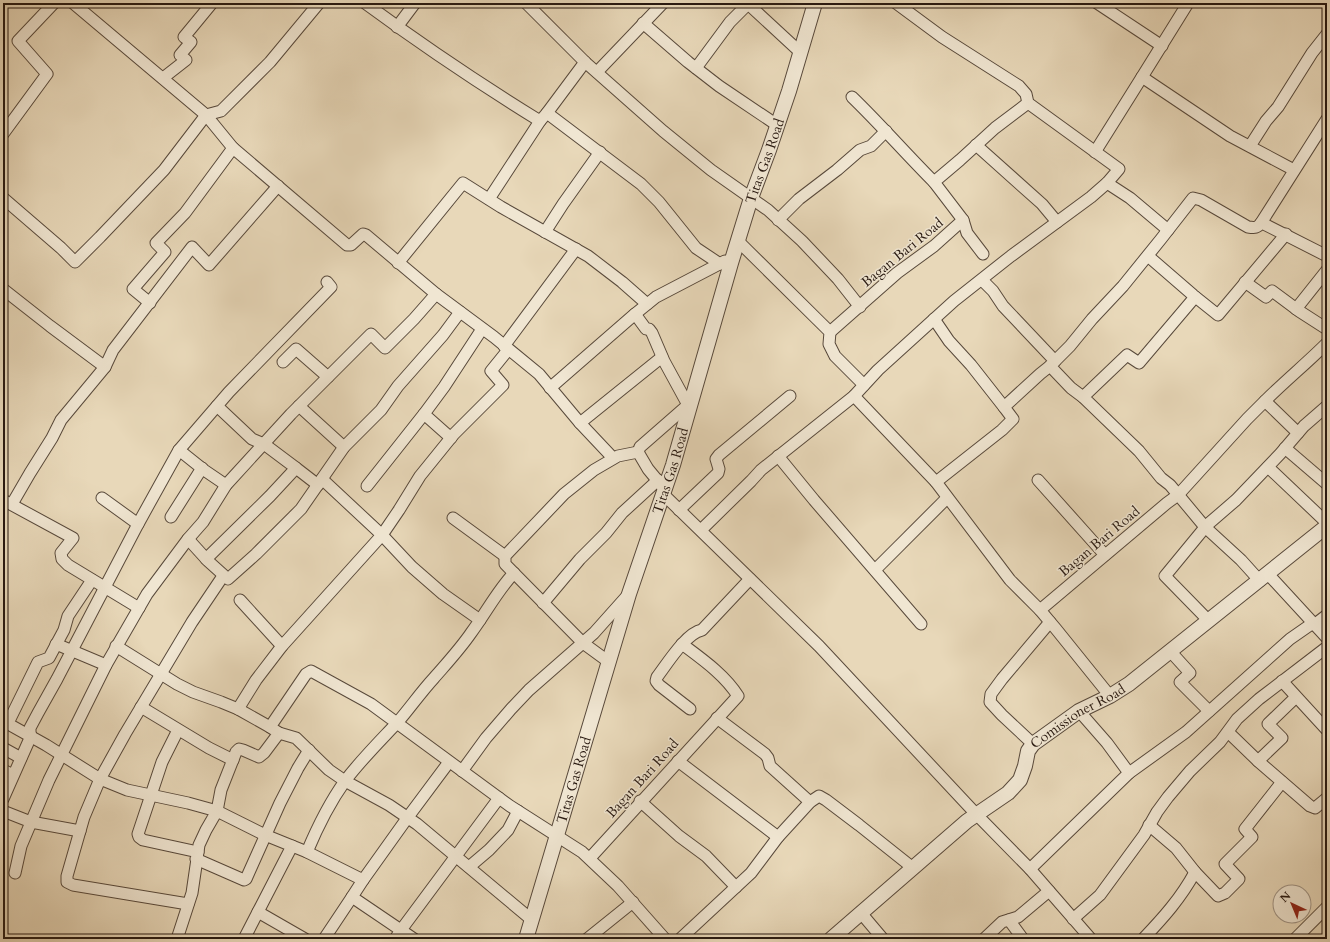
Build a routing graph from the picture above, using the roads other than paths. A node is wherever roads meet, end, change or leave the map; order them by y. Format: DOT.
graph roads {
  1 [pos="54,3"];
  2 [pos="73,3"];
  3 [pos="212,3"];
  4 [pos="319,3"];
  5 [pos="365,3"];
  6 [pos="415,3"];
  7 [pos="748,3"];
  8 [pos="815,3"];
  9 [pos="896,3"];
  10 [pos="1097,3"];
  11 [pos="1188,3"];
  12 [pos="533,5"];
  13 [pos="656,6"];
  14 [pos="643,23"];
  15 [pos="397,27"];
  16 [pos="1327,34"];
  17 [pos="1162,46"];
  18 [pos="800,52"];
  19 [pos="585,62"];
  20 [pos="696,68"];
  21 [pos="597,72"];
  22 [pos="1142,77"];
  23 [pos="163,78"];
  24 [pos="852,97"];
  25 [pos="1028,103"];
  26 [pos="206,115"];
  27 [pos="544,117"];
  28 [pos="1327,119"];
  29 [pos="777,125"];
  30 [pos="886,131"];
  31 [pos="3,134"];
  32 [pos="976,145"];
  33 [pos="1250,146"];
  34 [pos="233,148"];
  35 [pos="600,152"];
  36 [pos="1095,152"];
  37 [pos="1294,170"];
  38 [pos="934,182"];
  39 [pos="1107,183"];
  40 [pos="278,186"];
  41 [pos="3,198"];
  42 [pos="751,198"];
  43 [pos="489,199"];
  44 [pos="778,220"];
  45 [pos="963,220"];
  46 [pos="1057,222"];
  47 [pos="1261,223"];
  48 [pos="1168,230"];
  49 [pos="545,232"];
  50 [pos="1286,234"];
  51 [pos="738,241"];
  52 [pos="576,249"];
  53 [pos="983,254"];
  54 [pos="734,255"];
  55 [pos="1148,256"];
  56 [pos="1327,256"];
  57 [pos="398,263"];
  58 [pos="720,264"];
  59 [pos="1327,270"];
  60 [pos="982,280"];
  61 [pos="327,282"];
  62 [pos="1245,282"];
  63 [pos="3,289"];
  64 [pos="436,294"];
  65 [pos="1195,297"];
  66 [pos="150,303"];
  67 [pos="647,304"];
  68 [pos="860,307"];
  69 [pos="1296,309"];
  70 [pos="460,312"];
  71 [pos="634,314"];
  72 [pos="934,319"];
  73 [pos="1326,327"];
  74 [pos="482,329"];
  75 [pos="830,332"];
  76 [pos="1327,343"];
  77 [pos="506,348"];
  78 [pos="662,357"];
  79 [pos="283,362"];
  80 [pos="1053,364"];
  81 [pos="105,367"];
  82 [pos="328,377"];
  83 [pos="864,385"];
  84 [pos="550,388"];
  85 [pos="790,396"];
  86 [pos="854,396"];
  87 [pos="1082,397"];
  88 [pos="1265,401"];
  89 [pos="690,402"];
  90 [pos="217,406"];
  91 [pos="299,406"];
  92 [pos="1327,406"];
  93 [pos="1004,407"];
  94 [pos="424,414"];
  95 [pos="580,423"];
  96 [pos="1298,433"];
  97 [pos="451,438"];
  98 [pos="264,444"];
  99 [pos="344,447"];
  100 [pos="1285,448"];
  101 [pos="179,450"];
  102 [pos="638,452"];
  103 [pos="778,456"];
  104 [pos="613,458"];
  105 [pos="1268,467"];
  106 [pos="202,468"];
  107 [pos="296,468"];
  108 [pos="1038,480"];
  109 [pos="320,482"];
  110 [pos="936,482"];
  111 [pos="1327,484"];
  112 [pos="226,485"];
  113 [pos="367,486"];
  114 [pos="662,488"];
  115 [pos="1178,495"];
  116 [pos="102,498"];
  117 [pos="948,498"];
  118 [pos="8,502"];
  119 [pos="679,510"];
  120 [pos="171,517"];
  121 [pos="453,518"];
  122 [pos="138,524"];
  123 [pos="1327,525"];
  124 [pos="1205,527"];
  125 [pos="701,530"];
  126 [pos="382,535"];
  127 [pos="188,539"];
  128 [pos="1105,555"];
  129 [pos="504,556"];
  130 [pos="206,559"];
  131 [pos="875,570"];
  132 [pos="514,573"];
  133 [pos="223,576"];
  134 [pos="1264,577"];
  135 [pos="750,579"];
  136 [pos="92,580"];
  137 [pos="105,588"];
  138 [pos="629,594"];
  139 [pos="240,600"];
  140 [pos="543,603"];
  141 [pos="139,608"];
  142 [pos="1040,610"];
  143 [pos="1327,615"];
  144 [pos="480,620"];
  145 [pos="1209,621"];
  146 [pos="1050,622"];
  147 [pos="921,624"];
  148 [pos="1313,624"];
  149 [pos="1327,638"];
  150 [pos="583,643"];
  151 [pos="56,644"];
  152 [pos="682,644"];
  153 [pos="116,646"];
  154 [pos="282,646"];
  155 [pos="1327,646"];
  156 [pos="72,650"];
  157 [pos="1170,651"];
  158 [pos="609,662"];
  159 [pos="106,665"];
  160 [pos="161,674"];
  161 [pos="1282,681"];
  162 [pos="1110,696"];
  163 [pos="1296,697"];
  164 [pos="140,707"];
  165 [pos="238,709"];
  166 [pos="690,709"];
  167 [pos="1078,711"];
  168 [pos="1209,711"];
  169 [pos="717,718"];
  170 [pos="6,722"];
  171 [pos="397,723"];
  172 [pos="178,730"];
  173 [pos="275,730"];
  174 [pos="1327,730"];
  175 [pos="1228,732"];
  176 [pos="31,736"];
  177 [pos="1033,744"];
  178 [pos="3,748"];
  179 [pos="309,750"];
  180 [pos="61,754"];
  181 [pos="21,758"];
  182 [pos="232,760"];
  183 [pos="678,761"];
  184 [pos="1258,761"];
  185 [pos="450,762"];
  186 [pos="3,770"];
  187 [pos="462,771"];
  188 [pos="1129,773"];
  189 [pos="13,775"];
  190 [pos="100,778"];
  191 [pos="345,781"];
  192 [pos="1282,782"];
  193 [pos="152,796"];
  194 [pos="499,798"];
  195 [pos="1327,798"];
  196 [pos="3,799"];
  197 [pos="640,801"];
  198 [pos="810,802"];
  199 [pos="3,811"];
  200 [pos="216,811"];
  201 [pos="518,811"];
  202 [pos="976,814"];
  203 [pos="408,817"];
  204 [pos="31,822"];
  205 [pos="1149,826"];
  206 [pos="80,831"];
  207 [pos="265,835"];
  208 [pos="557,835"];
  209 [pos="778,837"];
  210 [pos="292,846"];
  211 [pos="306,852"];
  212 [pos="197,856"];
  213 [pos="456,856"];
  214 [pos="590,858"];
  215 [pos="469,867"];
  216 [pos="913,868"];
  217 [pos="1030,870"];
  218 [pos="1195,872"];
  219 [pos="15,873"];
  220 [pos="363,880"];
  221 [pos="736,887"];
  222 [pos="1049,891"];
  223 [pos="352,897"];
  224 [pos="633,902"];
  225 [pos="188,904"];
  226 [pos="1327,907"];
  227 [pos="258,912"];
  228 [pos="860,913"];
  229 [pos="1073,919"];
  230 [pos="532,920"];
  231 [pos="1009,920"];
  232 [pos="398,934"];
  233 [pos="177,939"];
  234 [pos="244,939"];
  235 [pos="304,939"];
  236 [pos="324,939"];
  237 [pos="414,939"];
  238 [pos="526,939"];
  239 [pos="587,939"];
  240 [pos="665,939"];
  241 [pos="680,939"];
  242 [pos="832,939"];
  243 [pos="883,939"];
  244 [pos="984,939"];
  245 [pos="1023,939"];
  246 [pos="1091,939"];
  247 [pos="1143,939"];
  248 [pos="1295,939"];
  1 -- 31 [label="street"];
  2 -- 23 [label="street"];
  3 -- 23 [label="street"];
  4 -- 26 [label="street"];
  5 -- 15 [label="street"];
  6 -- 15 [label="street"];
  7 -- 18 [label="street"];
  7 -- 20 [label="street"];
  8 -- 18 [label="street, Titas Gas Road"];
  9 -- 25 [label="street"];
  10 -- 17 [label="street"];
  11 -- 17 [label="street"];
  12 -- 19 [label="street"];
  13 -- 14 [label="street"];
  14 -- 20 [label="street"];
  14 -- 21 [label="street"];
  15 -- 27 [label="street"];
  16 -- 33 [label="street"];
  17 -- 22 [label="street"];
  18 -- 29 [label="street, Titas Gas Road"];
  19 -- 21 [label="street"];
  19 -- 27 [label="street"];
  20 -- 29 [label="street"];
  21 -- 42 [label="street"];
  22 -- 33 [label="street"];
  22 -- 36 [label="street"];
  23 -- 26 [label="street"];
  24 -- 30 [label="street"];
  25 -- 32 [label="street"];
  25 -- 36 [label="street"];
  26 -- 34 [label="street"];
  26 -- 41 [label="street"];
  27 -- 35 [label="street"];
  27 -- 43 [label="street"];
  28 -- 37 [label="street"];
  29 -- 42 [label="street, Titas Gas Road"];
  30 -- 38 [label="street"];
  30 -- 44 [label="street"];
  32 -- 38 [label="street"];
  32 -- 46 [label="street"];
  33 -- 37 [label="street"];
  34 -- 40 [label="street"];
  34 -- 66 [label="street"];
  35 -- 49 [label="street"];
  35 -- 58 [label="street"];
  36 -- 39 [label="street"];
  37 -- 47 [label="street"];
  38 -- 45 [label="street"];
  39 -- 46 [label="street"];
  39 -- 48 [label="street"];
  40 -- 57 [label="street"];
  40 -- 66 [label="street"];
  42 -- 44 [label="street"];
  42 -- 51 [label="street, Titas Gas Road"];
  43 -- 49 [label="street"];
  43 -- 57 [label="street"];
  44 -- 68 [label="street"];
  45 -- 53 [label="street, Bagan Bari Road"];
  45 -- 68 [label="street, Bagan Bari Road"];
  46 -- 60 [label="street"];
  47 -- 48 [label="street"];
  47 -- 50 [label="street"];
  48 -- 55 [label="street"];
  49 -- 52 [label="street"];
  50 -- 56 [label="street"];
  50 -- 62 [label="street"];
  51 -- 54 [label="street, Titas Gas Road"];
  51 -- 75 [label="street"];
  52 -- 67 [label="street"];
  52 -- 77 [label="street"];
  54 -- 58 [label="street"];
  54 -- 89 [label="street, Titas Gas Road"];
  55 -- 65 [label="street"];
  55 -- 80 [label="street"];
  57 -- 64 [label="street"];
  58 -- 67 [label="street"];
  59 -- 69 [label="street"];
  60 -- 72 [label="street"];
  60 -- 80 [label="street"];
  61 -- 90 [label="street"];
  62 -- 65 [label="street"];
  62 -- 69 [label="street"];
  63 -- 81 [label="street"];
  64 -- 70 [label="street"];
  64 -- 82 [label="street"];
  65 -- 87 [label="street"];
  66 -- 81 [label="street"];
  67 -- 71 [label="street"];
  68 -- 75 [label="street, Bagan Bari Road"];
  69 -- 73 [label="street"];
  70 -- 74 [label="street"];
  70 -- 99 [label="street"];
  71 -- 78 [label="street"];
  71 -- 84 [label="street"];
  72 -- 83 [label="street"];
  72 -- 93 [label="street"];
  74 -- 77 [label="street"];
  74 -- 94 [label="street"];
  75 -- 83 [label="street"];
  76 -- 88 [label="street, Bagan Bari Road"];
  77 -- 84 [label="street"];
  77 -- 97 [label="street"];
  78 -- 89 [label="street"];
  78 -- 95 [label="street"];
  79 -- 82 [label="street"];
  80 -- 87 [label="street"];
  80 -- 93 [label="street"];
  81 -- 118 [label="street"];
  82 -- 91 [label="street"];
  83 -- 86 [label="street"];
  84 -- 95 [label="street"];
  85 -- 119 [label="street"];
  86 -- 103 [label="street"];
  86 -- 110 [label="street"];
  87 -- 115 [label="street"];
  88 -- 96 [label="street"];
  88 -- 115 [label="street, Bagan Bari Road"];
  89 -- 102 [label="street"];
  89 -- 114 [label="street, Titas Gas Road"];
  90 -- 98 [label="street"];
  90 -- 101 [label="street"];
  91 -- 98 [label="street"];
  91 -- 99 [label="street"];
  92 -- 96 [label="street"];
  93 -- 110 [label="street"];
  94 -- 97 [label="street"];
  94 -- 113 [label="street"];
  95 -- 104 [label="street"];
  96 -- 100 [label="street"];
  97 -- 126 [label="street"];
  98 -- 107 [label="street"];
  98 -- 112 [label="street"];
  99 -- 109 [label="street"];
  100 -- 105 [label="street"];
  100 -- 111 [label="street"];
  101 -- 106 [label="street"];
  101 -- 122 [label="street"];
  102 -- 104 [label="street"];
  102 -- 114 [label="street"];
  103 -- 125 [label="street"];
  103 -- 131 [label="street"];
  104 -- 129 [label="street"];
  105 -- 123 [label="street"];
  105 -- 124 [label="street"];
  106 -- 112 [label="street"];
  106 -- 120 [label="street"];
  107 -- 109 [label="street"];
  107 -- 130 [label="street"];
  108 -- 128 [label="street"];
  109 -- 126 [label="street"];
  109 -- 133 [label="street"];
  110 -- 117 [label="street"];
  112 -- 127 [label="street"];
  114 -- 119 [label="street"];
  114 -- 138 [label="street, Titas Gas Road"];
  114 -- 140 [label="street"];
  115 -- 124 [label="street"];
  115 -- 128 [label="street, Bagan Bari Road"];
  116 -- 122 [label="street"];
  117 -- 131 [label="street"];
  117 -- 142 [label="street"];
  118 -- 136 [label="street"];
  119 -- 125 [label="street"];
  121 -- 129 [label="street"];
  122 -- 137 [label="street"];
  123 -- 134 [label="street, Comissioner Road"];
  124 -- 134 [label="street"];
  124 -- 145 [label="street"];
  125 -- 135 [label="street"];
  126 -- 144 [label="street"];
  126 -- 154 [label="street"];
  127 -- 130 [label="street"];
  127 -- 141 [label="street"];
  128 -- 142 [label="street, Bagan Bari Road"];
  129 -- 132 [label="street"];
  130 -- 133 [label="street"];
  131 -- 147 [label="street"];
  132 -- 140 [label="street"];
  132 -- 144 [label="street"];
  133 -- 160 [label="street"];
  134 -- 145 [label="street, Comissioner Road"];
  134 -- 148 [label="street"];
  135 -- 152 [label="street"];
  135 -- 202 [label="street"];
  136 -- 137 [label="street"];
  136 -- 151 [label="street"];
  137 -- 141 [label="street"];
  137 -- 156 [label="street"];
  138 -- 150 [label="street"];
  138 -- 158 [label="street, Titas Gas Road"];
  139 -- 154 [label="street"];
  140 -- 150 [label="street"];
  141 -- 153 [label="street"];
  142 -- 146 [label="street"];
  143 -- 148 [label="street"];
  144 -- 171 [label="street"];
  145 -- 157 [label="street, Comissioner Road"];
  146 -- 162 [label="street"];
  146 -- 177 [label="street"];
  148 -- 149 [label="street"];
  148 -- 168 [label="street"];
  150 -- 158 [label="street"];
  150 -- 187 [label="street"];
  151 -- 156 [label="street"];
  151 -- 170 [label="street"];
  152 -- 166 [label="street"];
  152 -- 169 [label="street, Bagan Bari Road"];
  153 -- 159 [label="street"];
  153 -- 160 [label="street"];
  154 -- 165 [label="street"];
  155 -- 161 [label="street"];
  156 -- 159 [label="street"];
  156 -- 176 [label="street"];
  157 -- 162 [label="street, Comissioner Road"];
  157 -- 168 [label="street"];
  158 -- 208 [label="street, Titas Gas Road"];
  159 -- 180 [label="street"];
  160 -- 164 [label="street"];
  160 -- 165 [label="street"];
  161 -- 163 [label="street"];
  161 -- 175 [label="street"];
  162 -- 167 [label="street, Comissioner Road"];
  163 -- 174 [label="street"];
  163 -- 184 [label="street"];
  164 -- 172 [label="street"];
  164 -- 190 [label="street"];
  165 -- 173 [label="street"];
  167 -- 177 [label="street, Comissioner Road"];
  167 -- 188 [label="street"];
  168 -- 188 [label="street"];
  169 -- 183 [label="street, Bagan Bari Road"];
  169 -- 198 [label="street"];
  170 -- 176 [label="street"];
  171 -- 173 [label="street"];
  171 -- 185 [label="street"];
  171 -- 191 [label="street"];
  172 -- 182 [label="street"];
  172 -- 193 [label="street"];
  173 -- 179 [label="street"];
  173 -- 182 [label="street"];
  175 -- 184 [label="street"];
  175 -- 205 [label="street"];
  176 -- 180 [label="street"];
  176 -- 181 [label="street"];
  177 -- 202 [label="street, Comissioner Road"];
  178 -- 181 [label="street"];
  179 -- 191 [label="street"];
  179 -- 207 [label="street"];
  180 -- 190 [label="street"];
  180 -- 204 [label="street"];
  181 -- 189 [label="street"];
  182 -- 200 [label="street"];
  183 -- 197 [label="street, Bagan Bari Road"];
  183 -- 209 [label="street"];
  184 -- 192 [label="street"];
  185 -- 187 [label="street"];
  185 -- 203 [label="street"];
  186 -- 189 [label="street"];
  187 -- 194 [label="street"];
  188 -- 217 [label="street"];
  189 -- 196 [label="street"];
  190 -- 193 [label="street"];
  190 -- 206 [label="street"];
  191 -- 203 [label="street"];
  191 -- 211 [label="street"];
  192 -- 195 [label="street"];
  192 -- 218 [label="street"];
  193 -- 200 [label="street"];
  193 -- 212 [label="street"];
  194 -- 201 [label="street"];
  194 -- 213 [label="street"];
  197 -- 214 [label="street, Bagan Bari Road"];
  197 -- 221 [label="street"];
  198 -- 209 [label="street"];
  198 -- 216 [label="street"];
  199 -- 204 [label="street"];
  200 -- 207 [label="street"];
  200 -- 212 [label="street"];
  201 -- 208 [label="street"];
  201 -- 215 [label="street"];
  202 -- 216 [label="street, Comissioner Road"];
  202 -- 217 [label="street"];
  203 -- 213 [label="street"];
  203 -- 220 [label="street"];
  204 -- 206 [label="street"];
  204 -- 219 [label="street"];
  205 -- 218 [label="street"];
  205 -- 229 [label="street"];
  206 -- 225 [label="street"];
  207 -- 210 [label="street"];
  207 -- 212 [label="street"];
  208 -- 214 [label="street"];
  208 -- 230 [label="street, Titas Gas Road"];
  209 -- 221 [label="street"];
  210 -- 211 [label="street"];
  210 -- 227 [label="street"];
  211 -- 220 [label="street"];
  212 -- 225 [label="street"];
  213 -- 215 [label="street"];
  213 -- 232 [label="street"];
  214 -- 224 [label="street"];
  215 -- 230 [label="street"];
  216 -- 228 [label="street, Comissioner Road"];
  217 -- 222 [label="street"];
  218 -- 247 [label="street"];
  220 -- 223 [label="street"];
  221 -- 241 [label="street"];
  222 -- 229 [label="street"];
  222 -- 231 [label="street"];
  223 -- 232 [label="street"];
  223 -- 236 [label="street"];
  224 -- 239 [label="street"];
  224 -- 240 [label="street"];
  225 -- 233 [label="street"];
  226 -- 248 [label="street"];
  227 -- 234 [label="street"];
  227 -- 235 [label="street"];
  228 -- 242 [label="street, Comissioner Road"];
  228 -- 243 [label="street"];
  229 -- 246 [label="street"];
  230 -- 238 [label="street, Titas Gas Road"];
  231 -- 244 [label="street"];
  231 -- 245 [label="street"];
  232 -- 237 [label="street"];
}
